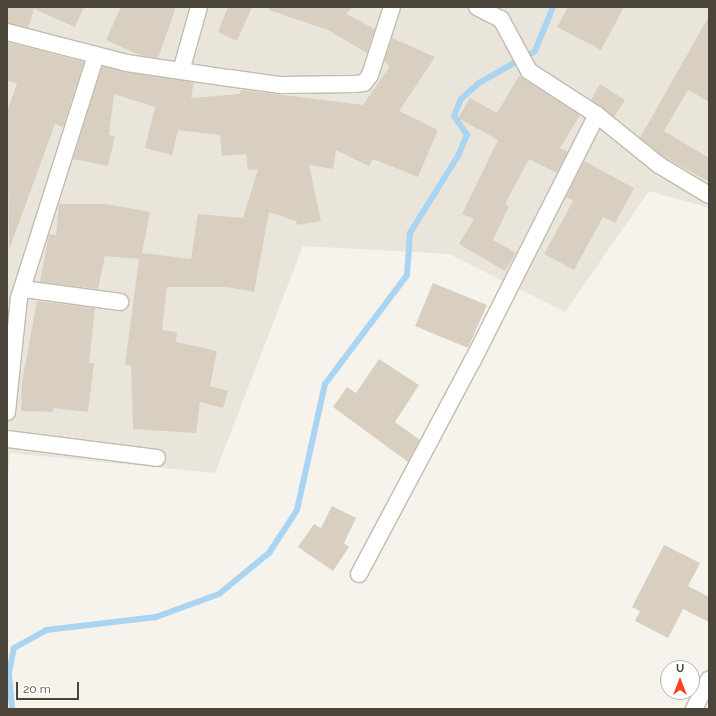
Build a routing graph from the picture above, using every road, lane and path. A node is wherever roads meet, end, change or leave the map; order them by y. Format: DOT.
graph roads {
  1 [pos="199,7"];
  2 [pos="392,7"];
  3 [pos="477,7"];
  4 [pos="7,32"];
  5 [pos="96,54"];
  6 [pos="180,71"];
  7 [pos="597,115"];
  8 [pos="709,195"];
  9 [pos="16,295"];
  10 [pos="120,302"];
  11 [pos="7,412"];
  12 [pos="7,439"];
  13 [pos="157,458"];
  14 [pos="359,574"];
  15 [pos="709,680"];
  16 [pos="694,709"];
  1 -- 6 [label="street"];
  2 -- 6 [label="street"];
  3 -- 7 [label="street"];
  4 -- 5 [label="street"];
  5 -- 6 [label="street"];
  5 -- 9 [label="street"];
  7 -- 8 [label="street"];
  7 -- 14 [label="street"];
  9 -- 10 [label="street"];
  9 -- 11 [label="street"];
  12 -- 13 [label="street"];
  15 -- 16 [label="street"];
}
